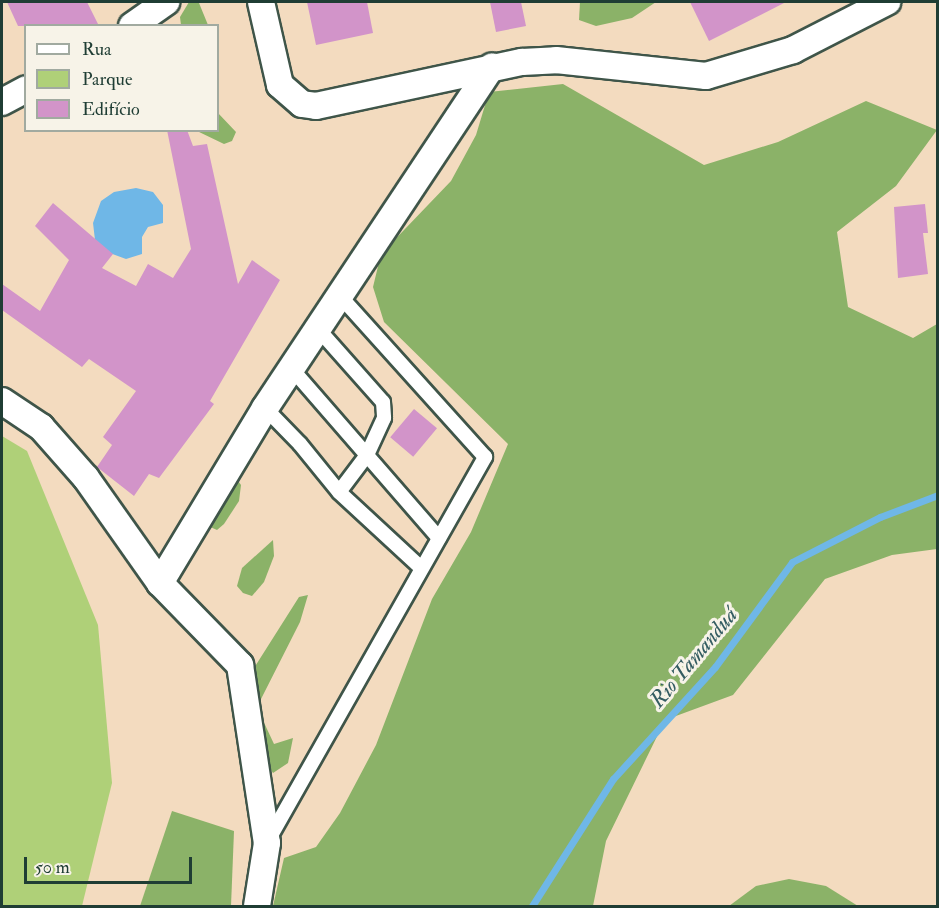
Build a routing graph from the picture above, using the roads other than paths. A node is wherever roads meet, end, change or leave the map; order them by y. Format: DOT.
graph roads {
  1 [pos="166,2"];
  2 [pos="261,2"];
  3 [pos="887,2"];
  4 [pos="135,24"];
  5 [pos="492,66"];
  6 [pos="24,90"];
  7 [pos="2,102"];
  8 [pos="341,297"];
  9 [pos="318,330"];
  10 [pos="292,369"];
  11 [pos="2,401"];
  12 [pos="265,408"];
  13 [pos="367,455"];
  14 [pos="339,492"];
  15 [pos="439,538"];
  16 [pos="420,567"];
  17 [pos="160,583"];
  18 [pos="267,843"];
  19 [pos="257,906"];
  1 -- 4 [label="street"];
  2 -- 5 [label="street"];
  3 -- 5 [label="street"];
  5 -- 8 [label="street"];
  6 -- 7 [label="street"];
  8 -- 9 [label="street"];
  8 -- 15 [label="lane"];
  9 -- 10 [label="street"];
  9 -- 13 [label="lane"];
  10 -- 12 [label="street"];
  10 -- 13 [label="lane"];
  11 -- 17 [label="street"];
  12 -- 14 [label="lane"];
  12 -- 17 [label="street"];
  13 -- 14 [label="lane"];
  13 -- 15 [label="lane"];
  14 -- 16 [label="lane"];
  15 -- 16 [label="lane"];
  16 -- 18 [label="lane"];
  17 -- 18 [label="street"];
  18 -- 19 [label="street"];
}
